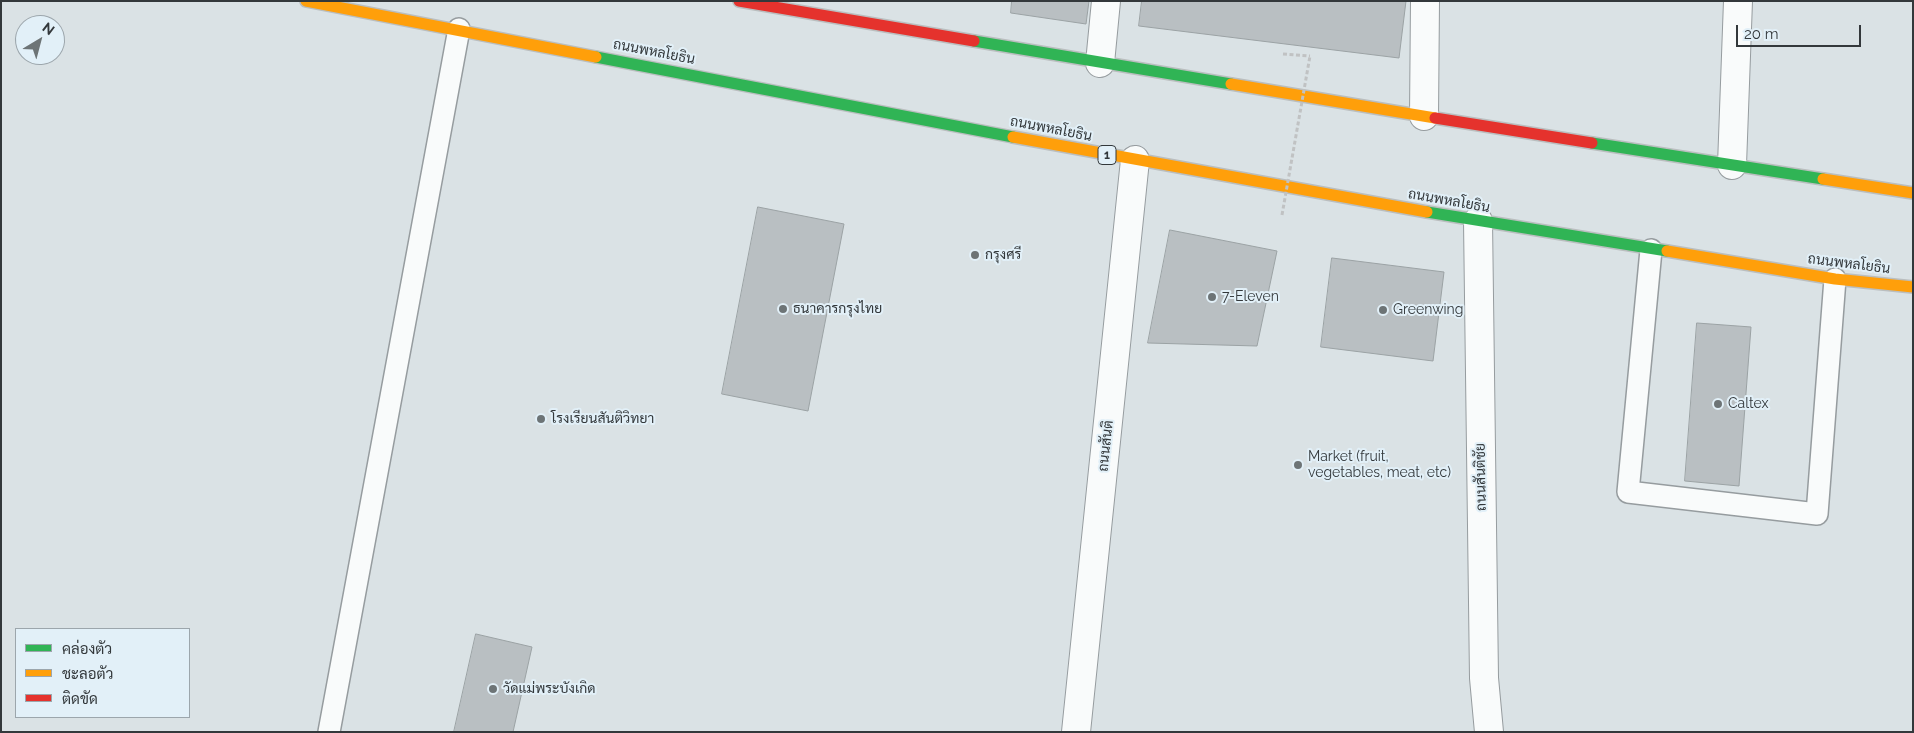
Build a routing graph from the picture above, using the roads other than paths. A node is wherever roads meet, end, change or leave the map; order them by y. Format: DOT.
graph roads {
  1 [pos="306,1"];
  2 [pos="739,1"];
  3 [pos="1106,1"];
  4 [pos="1738,1"];
  5 [pos="1428,8"];
  6 [pos="459,29"];
  7 [pos="1100,63"];
  8 [pos="1424,116"];
  9 [pos="1135,160"];
  10 [pos="1732,165"];
  11 [pos="1913,193"];
  12 [pos="1478,222"];
  13 [pos="1651,250"];
  14 [pos="1835,279"];
  15 [pos="1913,287"];
  16 [pos="329,732"];
  17 [pos="1076,732"];
  18 [pos="1489,732"];
  1 -- 6 [label="main road, ถนนพหลโยธิน / 1"];
  2 -- 7 [label="main road"];
  3 -- 7 [label="street"];
  4 -- 10 [label="street"];
  5 -- 8 [label="street"];
  6 -- 9 [label="main road, ถนนพหลโยธิน / 1"];
  6 -- 16 [label="lane"];
  7 -- 8 [label="main road"];
  8 -- 10 [label="main road"];
  9 -- 12 [label="main road, ถนนพหลโยธิน / 1"];
  9 -- 17 [label="street, ถนนสันติ"];
  10 -- 11 [label="main road"];
  12 -- 13 [label="main road, ถนนพหลโยธิน / 1"];
  12 -- 18 [label="street, ถนนสันติชัย"];
  13 -- 14 [label="main road, ถนนพหลโยธิน / 1"];
  13 -- 14 [label="lane"];
  14 -- 15 [label="main road, ถนนพหลโยธิน / 1"];
}
